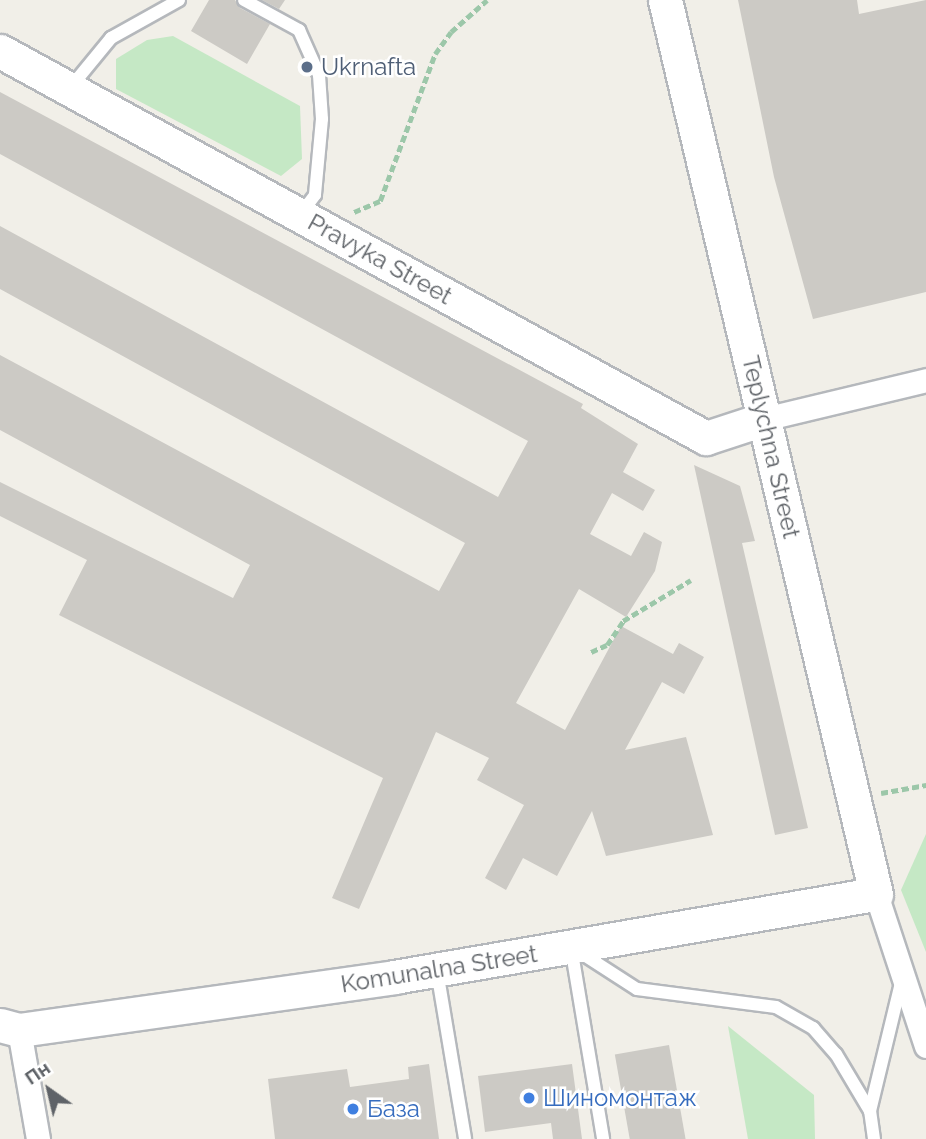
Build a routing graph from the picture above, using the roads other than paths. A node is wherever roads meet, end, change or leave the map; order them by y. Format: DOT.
graph roads {
  1 [pos="179,0"];
  2 [pos="244,0"];
  3 [pos="665,0"];
  4 [pos="0,51"];
  5 [pos="69,89"];
  6 [pos="300,216"];
  7 [pos="926,380"];
  8 [pos="764,419"];
  9 [pos="876,894"];
  10 [pos="571,947"];
  11 [pos="437,970"];
  12 [pos="902,979"];
  13 [pos="10,1028"];
  14 [pos="926,1046"];
  15 [pos="870,1111"];
  16 [pos="38,1139"];
  17 [pos="465,1139"];
  18 [pos="603,1139"];
  19 [pos="874,1139"];
  1 -- 5 [label="lane"];
  2 -- 6 [label="lane"];
  3 -- 8 [label="street, Teplychna Street"];
  4 -- 5 [label="street, Pravyka Street"];
  5 -- 6 [label="street, Pravyka Street"];
  6 -- 8 [label="street, Pravyka Street"];
  7 -- 8 [label="street"];
  8 -- 9 [label="street, Teplychna Street"];
  9 -- 10 [label="street, Komunalna Street"];
  9 -- 12 [label="street"];
  10 -- 11 [label="street, Komunalna Street"];
  10 -- 15 [label="lane"];
  10 -- 18 [label="lane"];
  11 -- 13 [label="street, Komunalna Street"];
  11 -- 17 [label="lane"];
  12 -- 14 [label="street"];
  12 -- 15 [label="lane"];
  13 -- 16 [label="street"];
  15 -- 19 [label="lane"];
}
